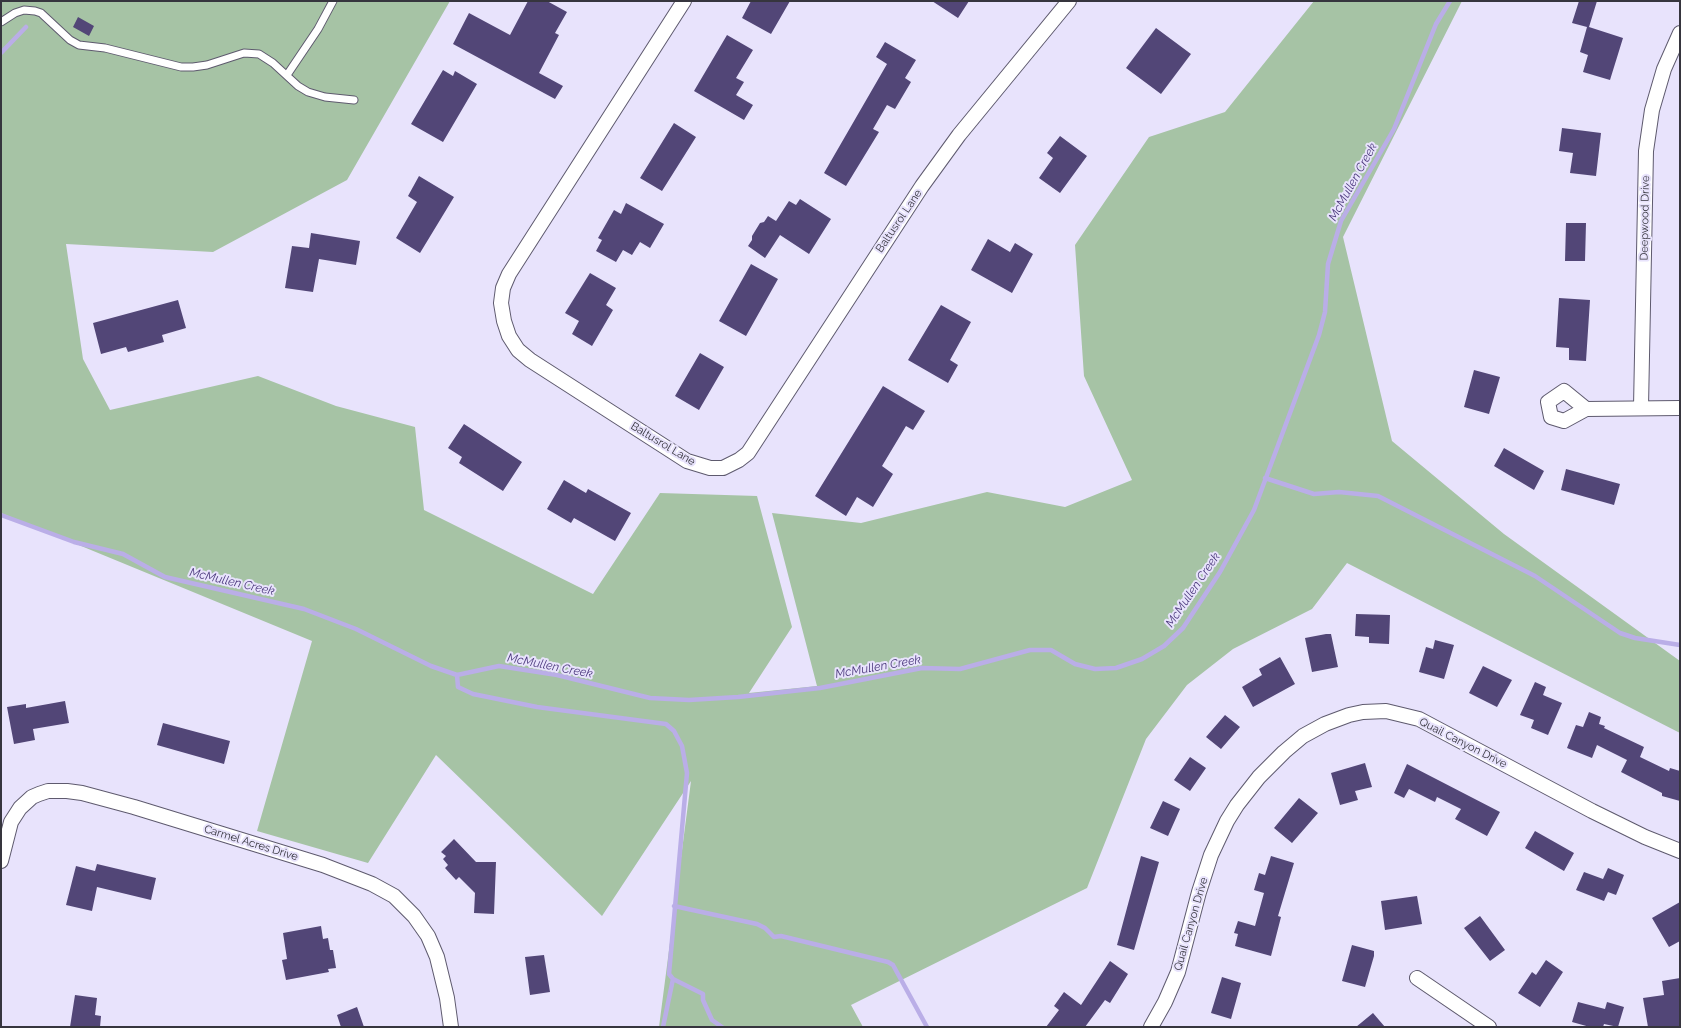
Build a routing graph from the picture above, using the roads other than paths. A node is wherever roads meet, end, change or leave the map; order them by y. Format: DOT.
graph roads {
  1 [pos="333,1"];
  2 [pos="684,1"];
  3 [pos="1069,1"];
  4 [pos="1,22"];
  5 [pos="1680,33"];
  6 [pos="287,75"];
  7 [pos="354,100"];
  8 [pos="1641,407"];
  9 [pos="1680,408"];
  10 [pos="1586,409"];
  11 [pos="1680,851"];
  12 [pos="1,861"];
  13 [pos="1417,978"];
  14 [pos="451,1027"];
  15 [pos="1151,1027"];
  16 [pos="1489,1027"];
  1 -- 6 [label="lane"];
  2 -- 3 [label="street, Baltusrol Lane"];
  4 -- 6 [label="lane"];
  5 -- 8 [label="street, Deepwood Drive"];
  6 -- 7 [label="lane"];
  8 -- 9 [label="street"];
  8 -- 10 [label="street"];
  11 -- 15 [label="street, Quail Canyon Drive"];
  12 -- 14 [label="street, Carmel Acres Drive"];
  13 -- 16 [label="street"];
}
